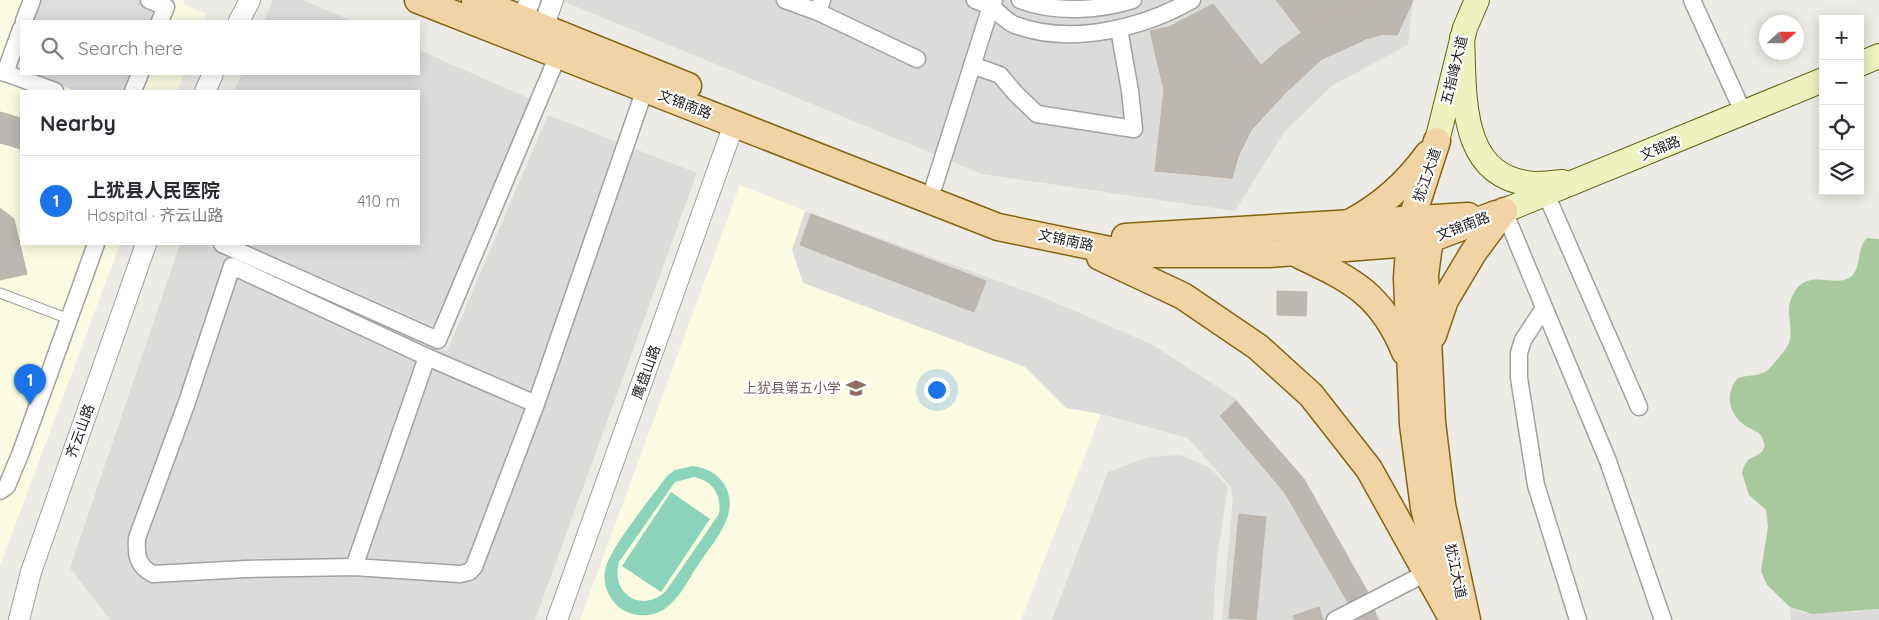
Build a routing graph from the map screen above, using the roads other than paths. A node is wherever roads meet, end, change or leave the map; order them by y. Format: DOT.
graph roads {
  1 [pos="32,0"];
  2 [pos="149,0"];
  3 [pos="250,0"];
  4 [pos="418,0"];
  5 [pos="475,0"];
  6 [pos="553,0"];
  7 [pos="785,0"];
  8 [pos="975,0"];
  9 [pos="1020,0"];
  10 [pos="1192,0"];
  11 [pos="1477,0"];
  12 [pos="1692,0"];
  13 [pos="1127,2"];
  14 [pos="992,3"];
  15 [pos="820,6"];
  16 [pos="1065,8"];
  17 [pos="532,16"];
  18 [pos="24,20"];
  19 [pos="160,20"];
  20 [pos="240,20"];
  21 [pos="1124,28"];
  22 [pos="20,31"];
  23 [pos="1064,33"];
  24 [pos="1462,38"];
  25 [pos="558,55"];
  26 [pos="1879,56"];
  27 [pos="917,58"];
  28 [pos="1864,62"];
  29 [pos="972,65"];
  30 [pos="2,72"];
  31 [pos="140,75"];
  32 [pos="213,75"];
  33 [pos="1819,82"];
  34 [pos="645,89"];
  35 [pos="52,90"];
  36 [pos="133,90"];
  37 [pos="205,90"];
  38 [pos="1744,114"];
  39 [pos="734,124"];
  40 [pos="1437,142"];
  41 [pos="1579,181"];
  42 [pos="934,186"];
  43 [pos="1546,194"];
  44 [pos="1500,213"];
  45 [pos="1345,225"];
  46 [pos="1421,230"];
  47 [pos="1061,239"];
  48 [pos="96,245"];
  49 [pos="146,245"];
  50 [pos="224,245"];
  51 [pos="1292,252"];
  52 [pos="0,292"];
  53 [pos="1544,308"];
  54 [pos="68,319"];
  55 [pos="427,357"];
  56 [pos="1420,357"];
  57 [pos="536,404"];
  58 [pos="1639,407"];
  59 [pos="0,491"];
  60 [pos="354,567"];
  61 [pos="1426,573"];
  62 [pos="19,620"];
  63 [pos="557,620"];
  64 [pos="1335,620"];
  65 [pos="1453,620"];
  66 [pos="1467,620"];
  67 [pos="1578,620"];
  68 [pos="1663,620"];
  1 -- 18 [label="street"];
  2 -- 19 [label="street"];
  3 -- 20 [label="street"];
  4 -- 25 [label="main road, 文锦南路"];
  5 -- 17 [label="main road, 文锦南路"];
  6 -- 17 [label="street"];
  7 -- 15 [label="street"];
  8 -- 14 [label="street"];
  9 -- 16 [label="street"];
  10 -- 21 [label="street"];
  11 -- 24 [label="main road, 五指峰大道"];
  12 -- 38 [label="street"];
  13 -- 16 [label="street"];
  13 -- 21 [label="street"];
  14 -- 23 [label="street"];
  14 -- 29 [label="street"];
  15 -- 27 [label="street"];
  16 -- 23 [label="street"];
  17 -- 42 [label="main road, 文锦南路"];
  21 -- 23 [label="street"];
  21 -- 29 [label="street"];
  22 -- 30 [label="street"];
  24 -- 40 [label="main road, 五指峰大道"];
  24 -- 41 [label="main road"];
  25 -- 34 [label="main road, 文锦南路"];
  25 -- 50 [label="street"];
  26 -- 28 [label="main road"];
  29 -- 42 [label="street"];
  30 -- 35 [label="street"];
  31 -- 36 [label="street"];
  32 -- 37 [label="street"];
  33 -- 38 [label="main road, 文锦路"];
  34 -- 39 [label="main road, 文锦南路"];
  34 -- 57 [label="street"];
  38 -- 41 [label="main road, 文锦路"];
  39 -- 47 [label="main road, 文锦南路"];
  39 -- 63 [label="street, 鹰盘山路"];
  40 -- 45 [label="main road"];
  40 -- 46 [label="main road, 犹江大道"];
  41 -- 43 [label="main road, 文锦路"];
  42 -- 45 [label="main road, 文锦南路"];
  43 -- 44 [label="main road, 文锦路"];
  43 -- 58 [label="street"];
  44 -- 46 [label="main road, 文锦南路"];
  44 -- 53 [label="street"];
  44 -- 56 [label="main road"];
  45 -- 46 [label="main road, 文锦南路"];
  46 -- 51 [label="main road, 文锦南路"];
  46 -- 56 [label="main road, 犹江大道"];
  47 -- 51 [label="main road, 文锦南路"];
  47 -- 61 [label="main road"];
  48 -- 54 [label="street"];
  49 -- 62 [label="street, 齐云山路"];
  51 -- 56 [label="main road"];
  52 -- 54 [label="lane"];
  53 -- 67 [label="street"];
  53 -- 68 [label="street"];
  54 -- 59 [label="street"];
  55 -- 57 [label="street"];
  55 -- 60 [label="street"];
  55 -- 60 [label="street"];
  56 -- 65 [label="main road, 犹江大道"];
  56 -- 66 [label="main road, 犹江大道"];
  57 -- 60 [label="street"];
  61 -- 64 [label="street"];
  61 -- 65 [label="main road"];
}
